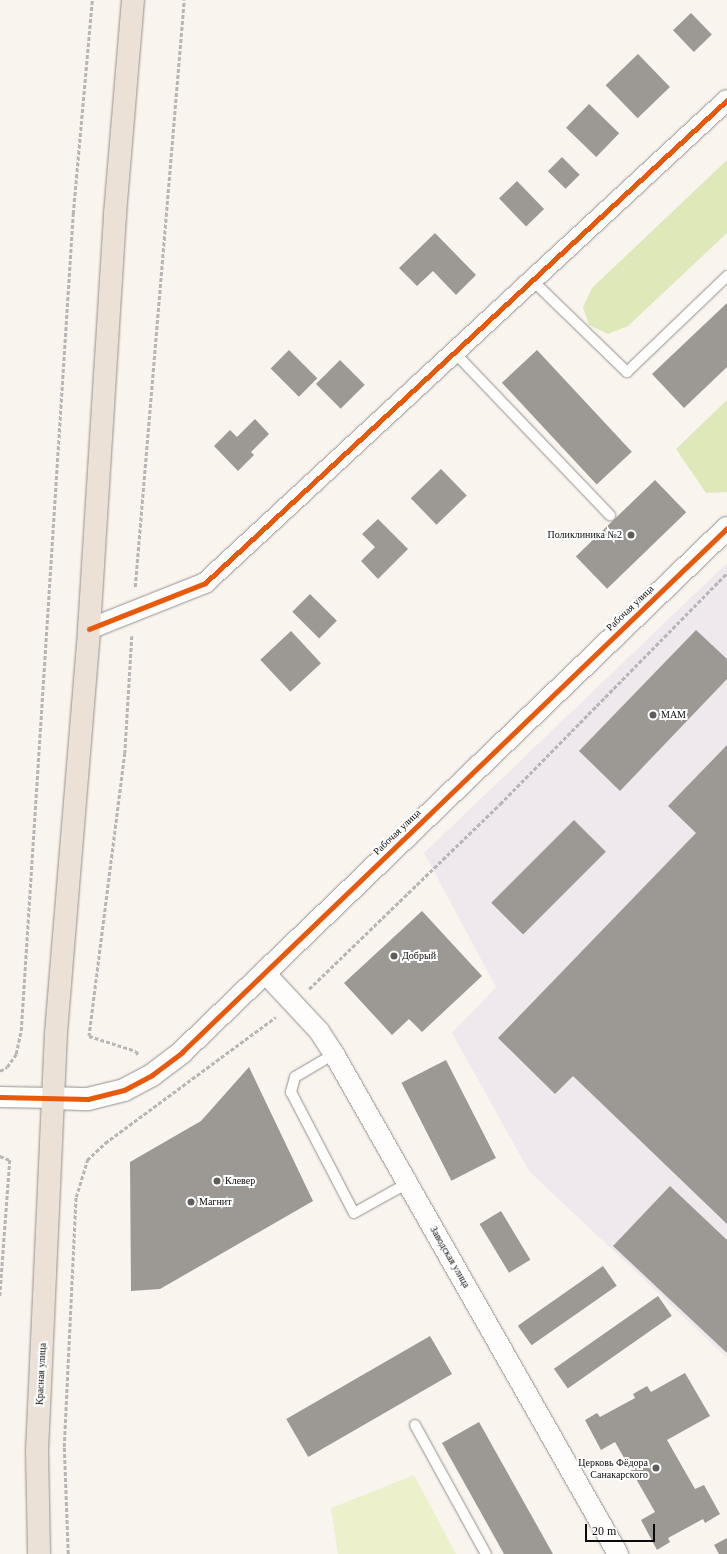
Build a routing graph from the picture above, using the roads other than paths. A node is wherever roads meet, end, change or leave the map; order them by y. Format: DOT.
graph roads {
  1 [pos="132,0"];
  2 [pos="727,100"];
  3 [pos="727,276"];
  4 [pos="533,280"];
  5 [pos="454,352"];
  6 [pos="610,515"];
  7 [pos="727,528"];
  8 [pos="89,629"];
  9 [pos="264,972"];
  10 [pos="334,1054"];
  11 [pos="0,1097"];
  12 [pos="52,1098"];
  13 [pos="408,1183"];
  14 [pos="415,1425"];
  15 [pos="39,1554"];
  16 [pos="486,1554"];
  17 [pos="618,1554"];
  1 -- 8 [label="main road, Красная улица"];
  2 -- 4 [label="street"];
  3 -- 4 [label="lane"];
  4 -- 5 [label="street"];
  5 -- 6 [label="lane"];
  5 -- 8 [label="street"];
  7 -- 9 [label="street, Рабочая улица"];
  8 -- 12 [label="main road, Красная улица"];
  9 -- 10 [label="street, Заводская улица"];
  9 -- 12 [label="street, Рабочая улица"];
  10 -- 13 [label="street, Заводская улица"];
  10 -- 13 [label="lane"];
  11 -- 12 [label="street"];
  12 -- 15 [label="main road, Красная улица"];
  13 -- 17 [label="street, Заводская улица"];
  14 -- 16 [label="lane"];
}
